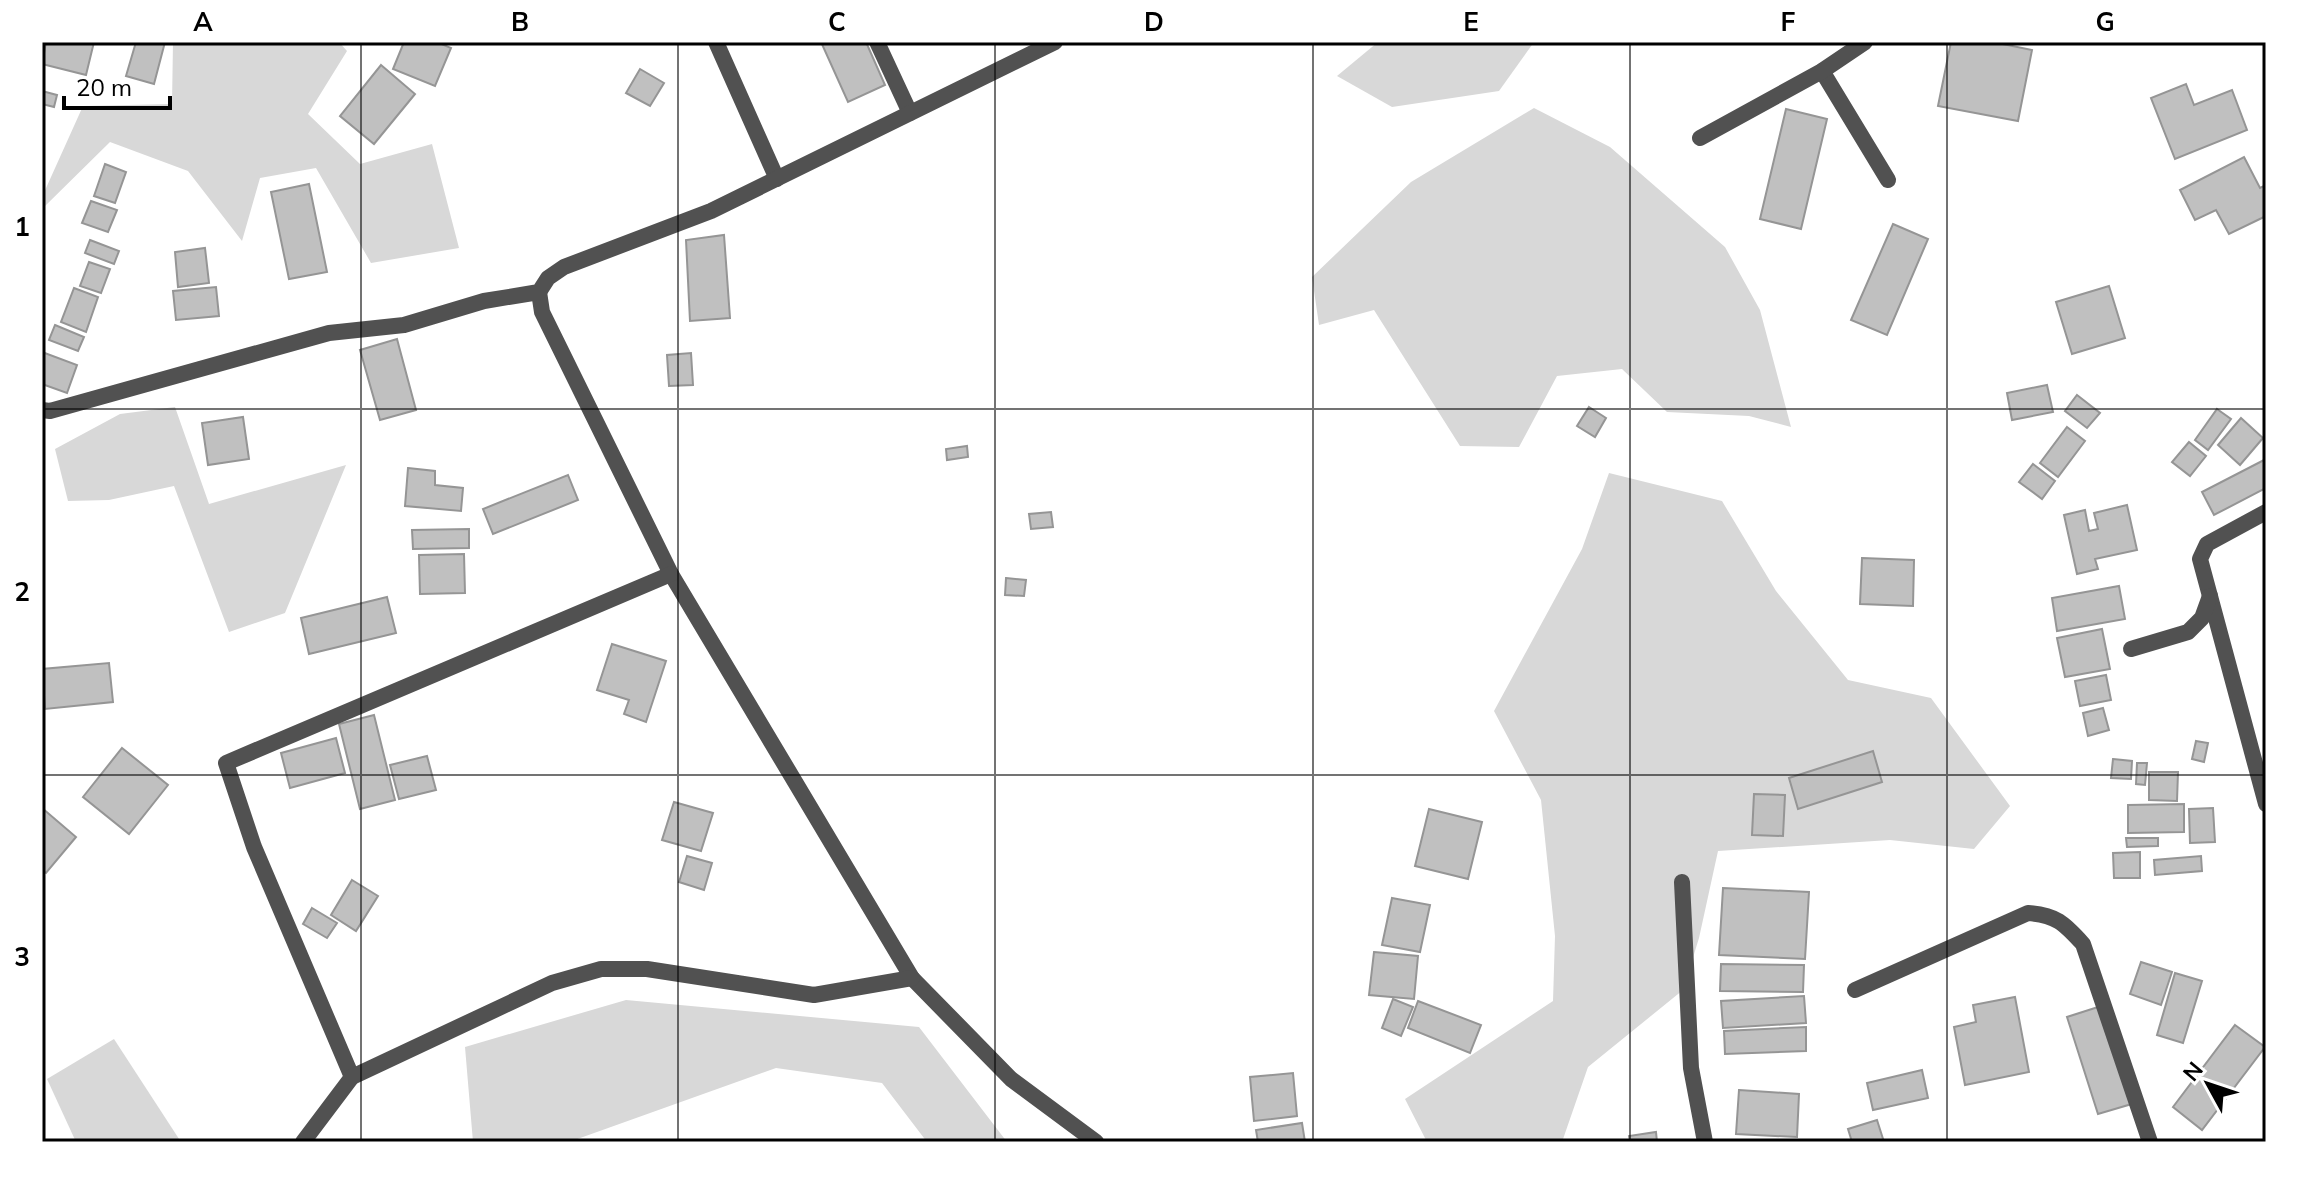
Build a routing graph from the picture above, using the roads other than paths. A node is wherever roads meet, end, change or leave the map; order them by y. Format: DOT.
graph roads {
  1 [pos="716,42"];
  2 [pos="877,42"];
  3 [pos="1055,42"];
  4 [pos="1865,42"];
  5 [pos="1822,71"];
  6 [pos="910,113"];
  7 [pos="1700,138"];
  8 [pos="777,179"];
  9 [pos="1888,180"];
  10 [pos="539,292"];
  11 [pos="42,410"];
  12 [pos="2266,512"];
  13 [pos="671,574"];
  14 [pos="2210,596"];
  15 [pos="2131,649"];
  16 [pos="2266,804"];
  17 [pos="1682,882"];
  18 [pos="912,978"];
  19 [pos="1855,990"];
  20 [pos="352,1077"];
  21 [pos="303,1142"];
  22 [pos="1096,1142"];
  23 [pos="1705,1142"];
  24 [pos="2150,1142"];
  1 -- 8 [label="street"];
  2 -- 6 [label="street"];
  3 -- 6 [label="street"];
  4 -- 5 [label="street"];
  5 -- 7 [label="street"];
  5 -- 9 [label="street"];
  6 -- 8 [label="street"];
  8 -- 10 [label="street"];
  10 -- 11 [label="street"];
  10 -- 13 [label="street"];
  12 -- 14 [label="street"];
  13 -- 18 [label="street"];
  13 -- 20 [label="street"];
  14 -- 15 [label="street"];
  14 -- 16 [label="street"];
  17 -- 23 [label="street"];
  18 -- 20 [label="street"];
  18 -- 22 [label="street"];
  19 -- 24 [label="street"];
  20 -- 21 [label="street"];
}
